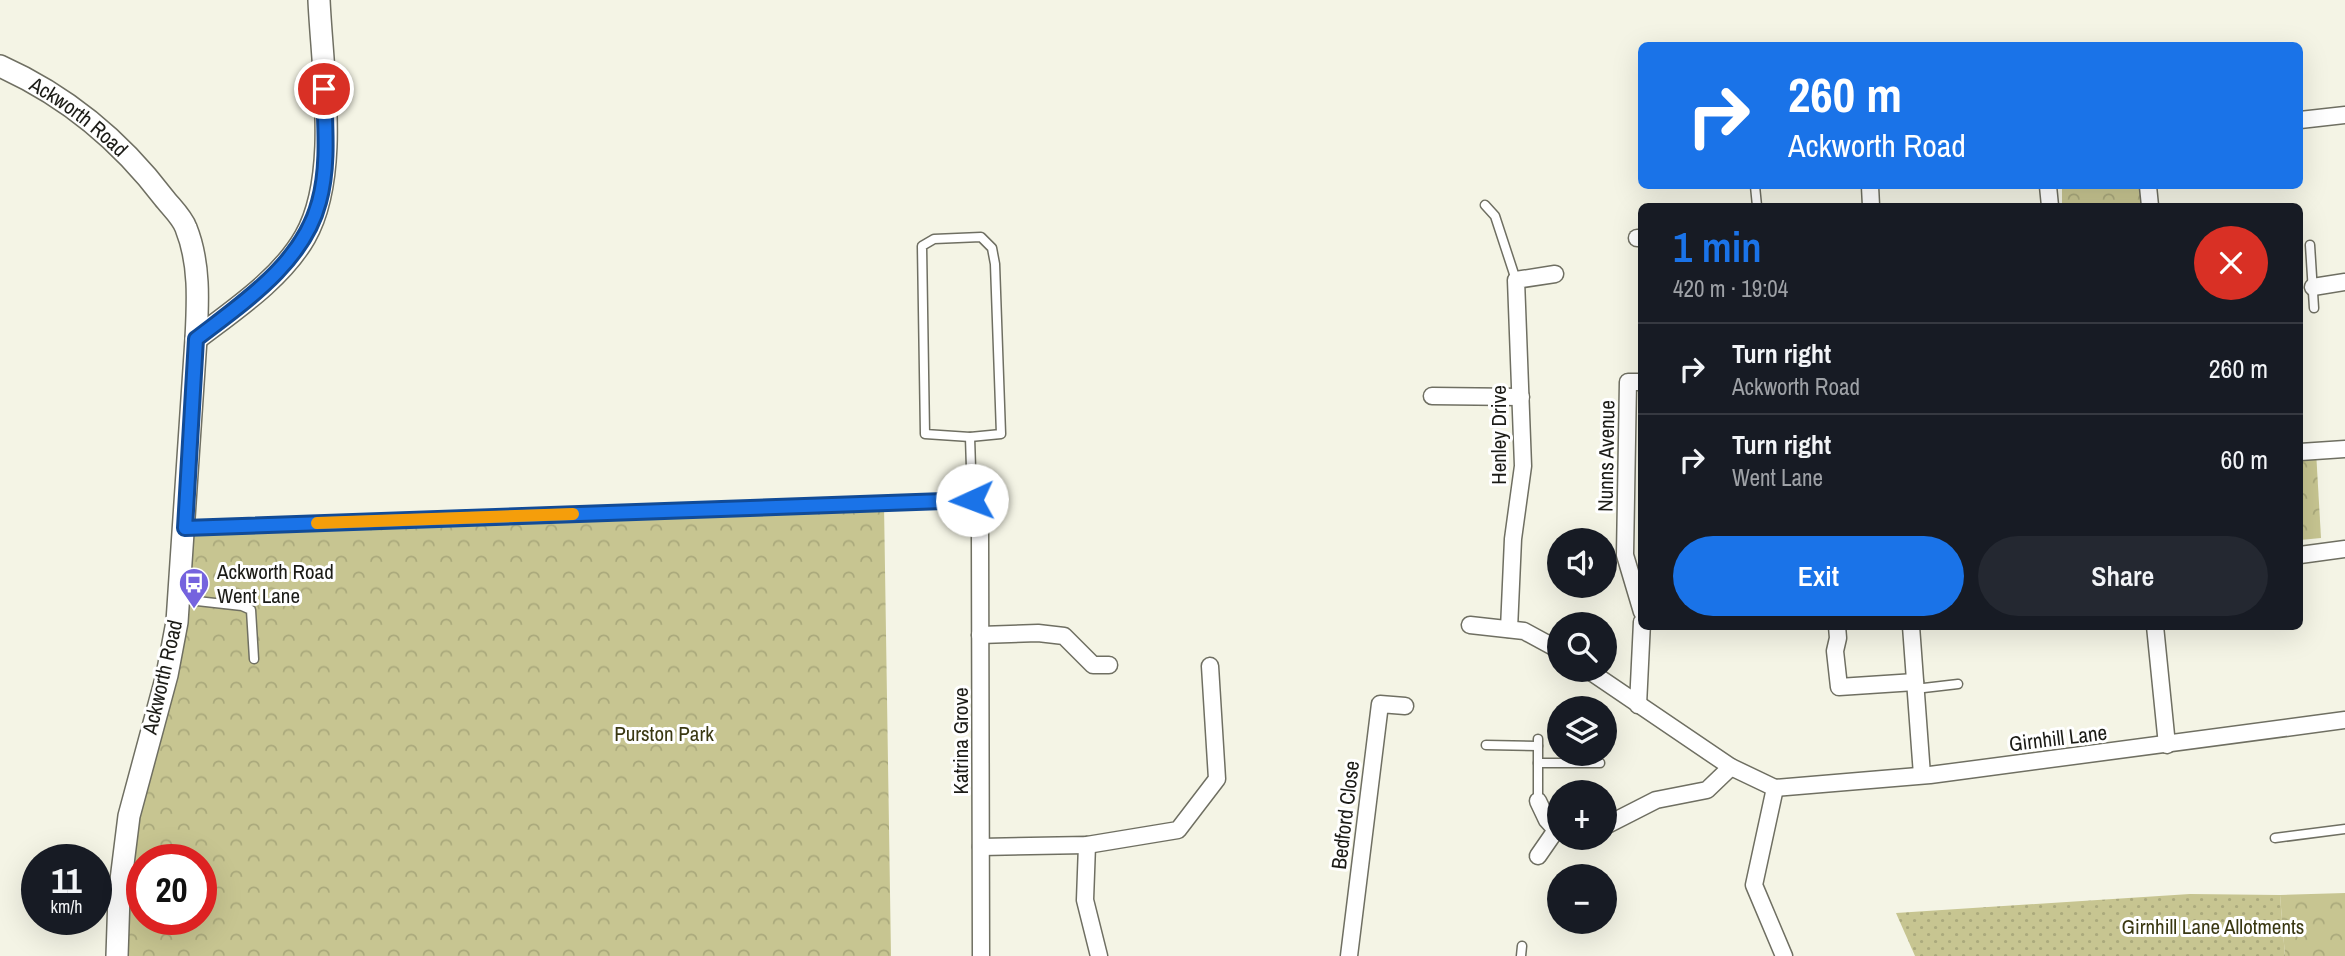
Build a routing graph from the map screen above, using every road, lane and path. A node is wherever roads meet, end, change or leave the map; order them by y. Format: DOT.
graph roads {
  1 [pos="319,0"];
  2 [pos="0,66"];
  3 [pos="2345,115"];
  4 [pos="2303,120"];
  5 [pos="1485,205"];
  6 [pos="2310,245"];
  7 [pos="1555,274"];
  8 [pos="1516,280"];
  9 [pos="2345,282"];
  10 [pos="2313,286"];
  11 [pos="2314,308"];
  12 [pos="196,339"];
  13 [pos="1635,382"];
  14 [pos="1432,396"];
  15 [pos="1521,397"];
  16 [pos="970,437"];
  17 [pos="2345,449"];
  18 [pos="2303,452"];
  19 [pos="185,528"];
  20 [pos="980,533"];
  21 [pos="2345,549"];
  22 [pos="2303,555"];
  23 [pos="1636,568"];
  24 [pos="179,600"];
  25 [pos="1470,625"];
  26 [pos="1509,629"];
  27 [pos="1642,630"];
  28 [pos="1837,630"];
  29 [pos="1911,630"];
  30 [pos="2155,630"];
  31 [pos="981,635"];
  32 [pos="1547,643"];
  33 [pos="254,659"];
  34 [pos="1109,665"];
  35 [pos="1210,666"];
  36 [pos="1605,682"];
  37 [pos="1958,684"];
  38 [pos="1915,685"];
  39 [pos="1638,705"];
  40 [pos="1405,706"];
  41 [pos="2345,720"];
  42 [pos="1486,745"];
  43 [pos="2167,745"];
  44 [pos="1538,762"];
  45 [pos="1547,762"];
  46 [pos="1731,767"];
  47 [pos="1922,775"];
  48 [pos="1775,788"];
  49 [pos="1538,801"];
  50 [pos="1547,820"];
  51 [pos="1617,820"];
  52 [pos="2345,829"];
  53 [pos="2275,838"];
  54 [pos="1547,844"];
  55 [pos="1087,845"];
  56 [pos="981,847"];
  57 [pos="1538,856"];
  58 [pos="117,956"];
  59 [pos="981,956"];
  60 [pos="1099,956"];
  61 [pos="1349,956"];
  62 [pos="1784,956"];
  1 -- 12 [label="main road"];
  2 -- 12 [label="main road, Ackworth Road"];
  3 -- 4 [label="street"];
  5 -- 8 [label="lane"];
  6 -- 10 [label="lane"];
  7 -- 8 [label="street"];
  8 -- 15 [label="street, Henley Drive"];
  9 -- 10 [label="street"];
  10 -- 11 [label="lane"];
  12 -- 19 [label="main road, Ackworth Road"];
  13 -- 23 [label="street, Nunns Avenue"];
  14 -- 15 [label="street"];
  15 -- 26 [label="street, Henley Drive"];
  16 -- 16 [label="lane"];
  16 -- 19 [label="lane"];
  17 -- 18 [label="street"];
  19 -- 24 [label="main road, Ackworth Road"];
  20 -- 31 [label="street, Katrina Grove"];
  21 -- 22 [label="street"];
  24 -- 33 [label="lane"];
  24 -- 58 [label="main road, Ackworth Road"];
  25 -- 26 [label="street"];
  26 -- 32 [label="street"];
  27 -- 39 [label="street"];
  28 -- 38 [label="street"];
  29 -- 38 [label="street"];
  30 -- 43 [label="street"];
  31 -- 34 [label="street"];
  31 -- 56 [label="street, Katrina Grove"];
  35 -- 55 [label="street"];
  36 -- 39 [label="street"];
  37 -- 38 [label="lane"];
  38 -- 47 [label="street"];
  39 -- 46 [label="street"];
  40 -- 61 [label="street, Bedford Close"];
  41 -- 43 [label="street, Girnhill Lane"];
  42 -- 44 [label="lane"];
  43 -- 47 [label="street, Girnhill Lane"];
  44 -- 45 [label="lane"];
  44 -- 49 [label="lane"];
  46 -- 48 [label="street"];
  46 -- 51 [label="street"];
  47 -- 48 [label="street, Girnhill Lane"];
  48 -- 62 [label="street"];
  49 -- 50 [label="street"];
  52 -- 53 [label="lane"];
  54 -- 57 [label="street"];
  55 -- 56 [label="street"];
  55 -- 60 [label="street"];
  56 -- 59 [label="street, Katrina Grove"];
}
